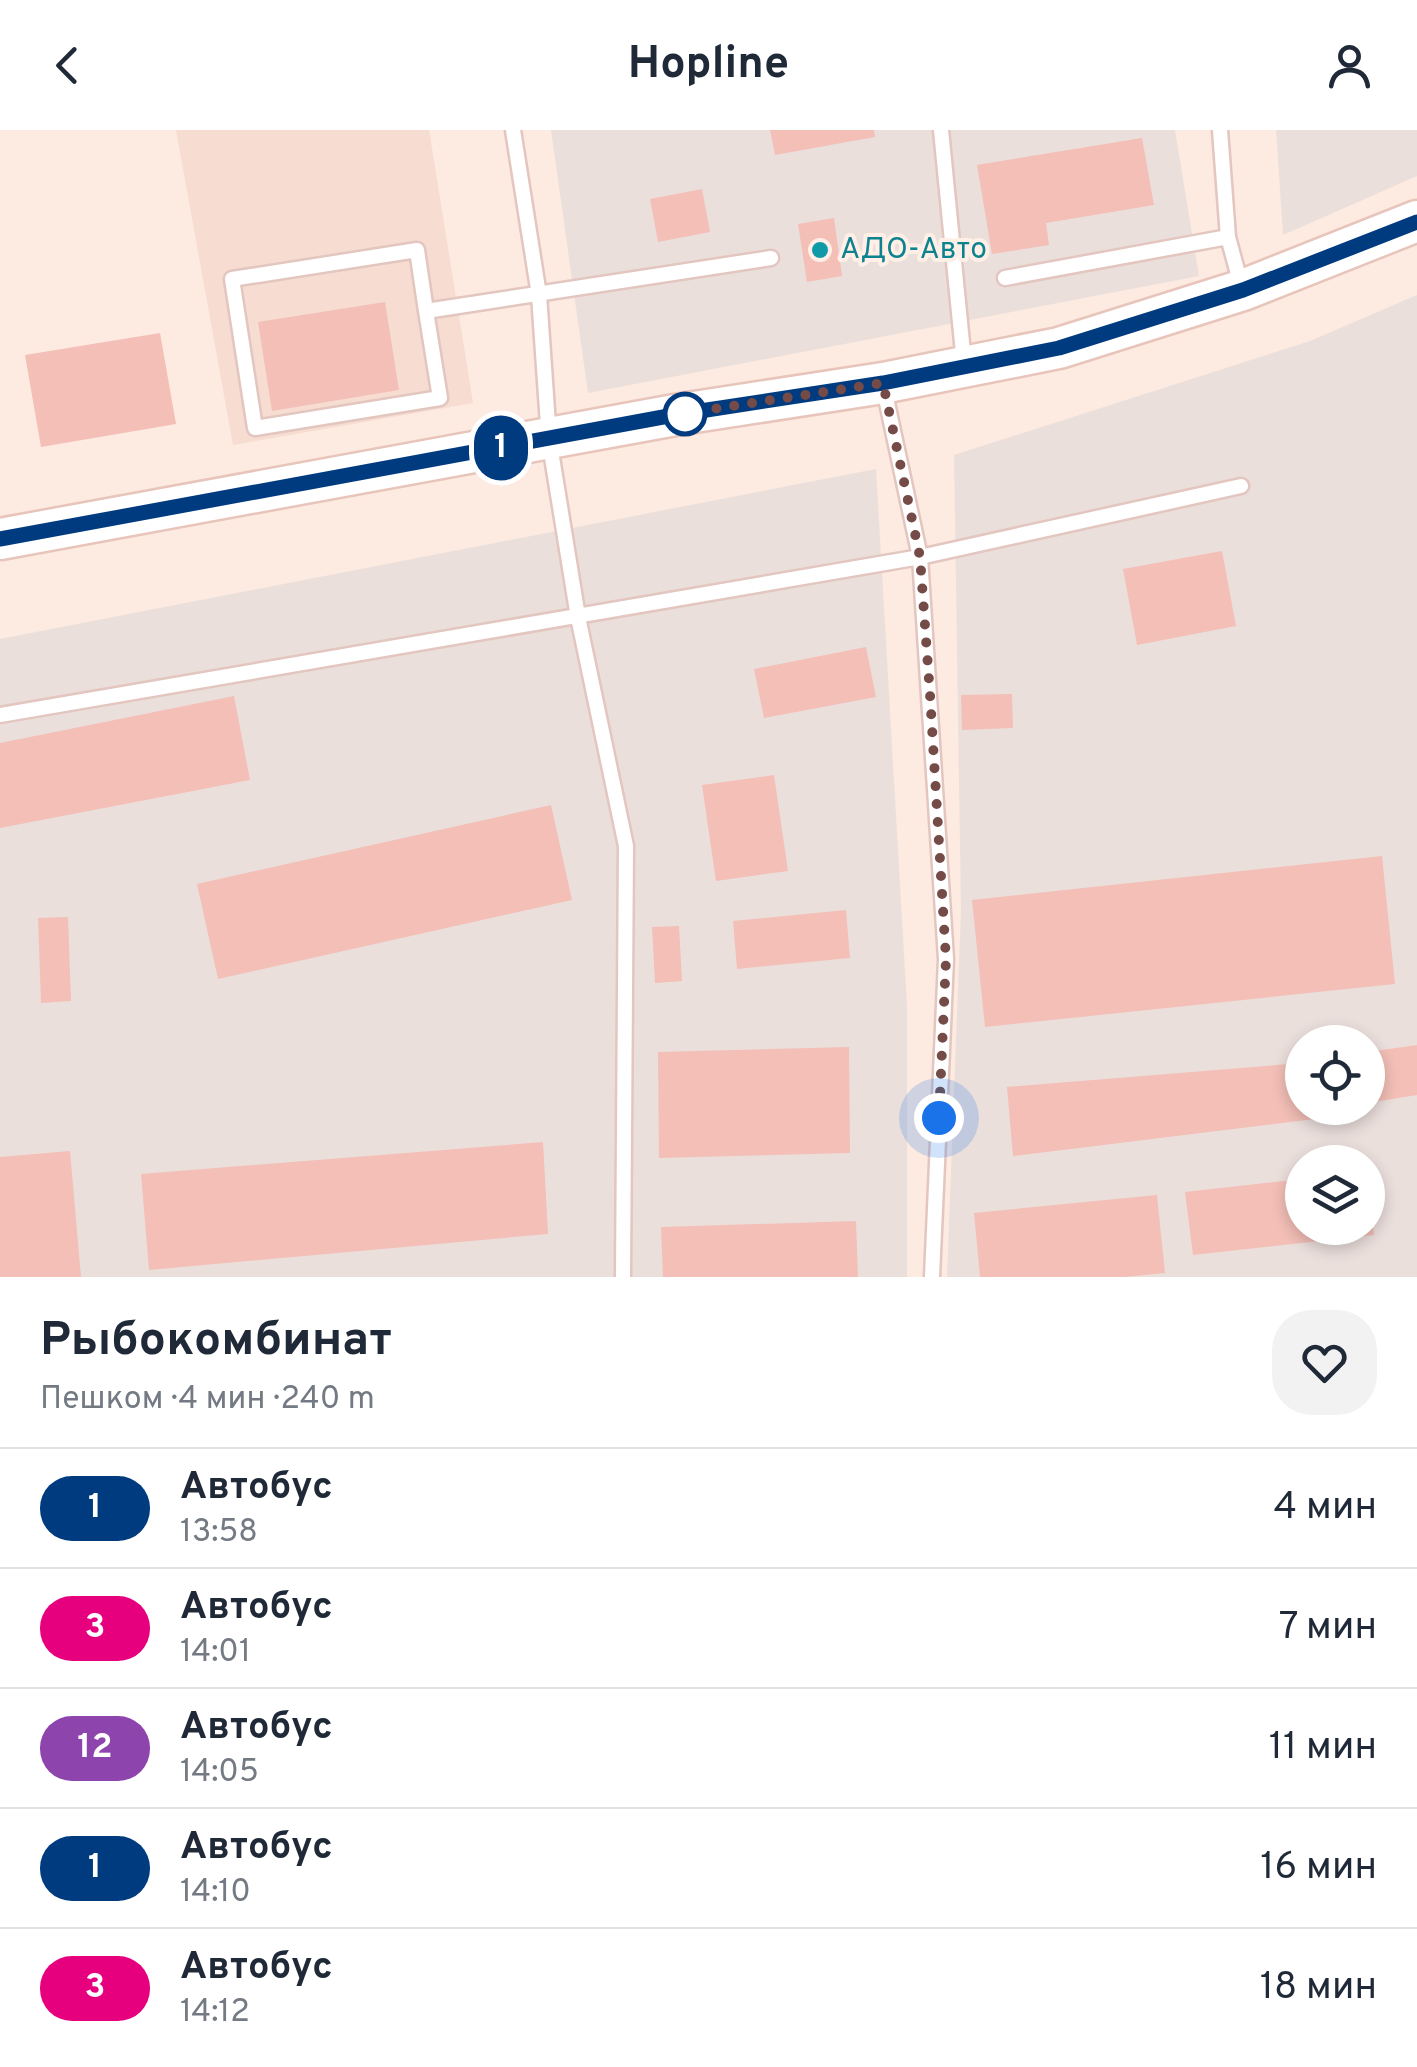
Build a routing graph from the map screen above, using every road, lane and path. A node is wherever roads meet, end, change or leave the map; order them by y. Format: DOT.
graph roads {
  1 [pos="513,130"];
  2 [pos="941,130"];
  3 [pos="1220,130"];
  4 [pos="1417,222"];
  5 [pos="1228,237"];
  6 [pos="771,258"];
  7 [pos="1005,278"];
  8 [pos="1243,290"];
  9 [pos="539,295"];
  10 [pos="426,311"];
  11 [pos="964,368"];
  12 [pos="883,383"];
  13 [pos="550,439"];
  14 [pos="1241,486"];
  15 [pos="0,538"];
  16 [pos="920,557"];
  17 [pos="578,618"];
  18 [pos="0,715"];
  19 [pos="623,1277"];
  20 [pos="932,1277"];
  1 -- 9 [label="lane"];
  2 -- 11 [label="lane"];
  3 -- 5 [label="lane"];
  4 -- 8 [label="main road"];
  5 -- 7 [label="lane"];
  5 -- 8 [label="lane"];
  6 -- 9 [label="lane"];
  8 -- 11 [label="main road"];
  9 -- 10 [label="lane"];
  9 -- 13 [label="lane"];
  10 -- 10 [label="lane"];
  11 -- 12 [label="main road"];
  12 -- 13 [label="main road"];
  12 -- 16 [label="lane"];
  13 -- 15 [label="main road"];
  13 -- 17 [label="lane"];
  14 -- 16 [label="lane"];
  16 -- 17 [label="lane"];
  16 -- 20 [label="lane"];
  17 -- 18 [label="lane"];
  17 -- 19 [label="lane"];
}
